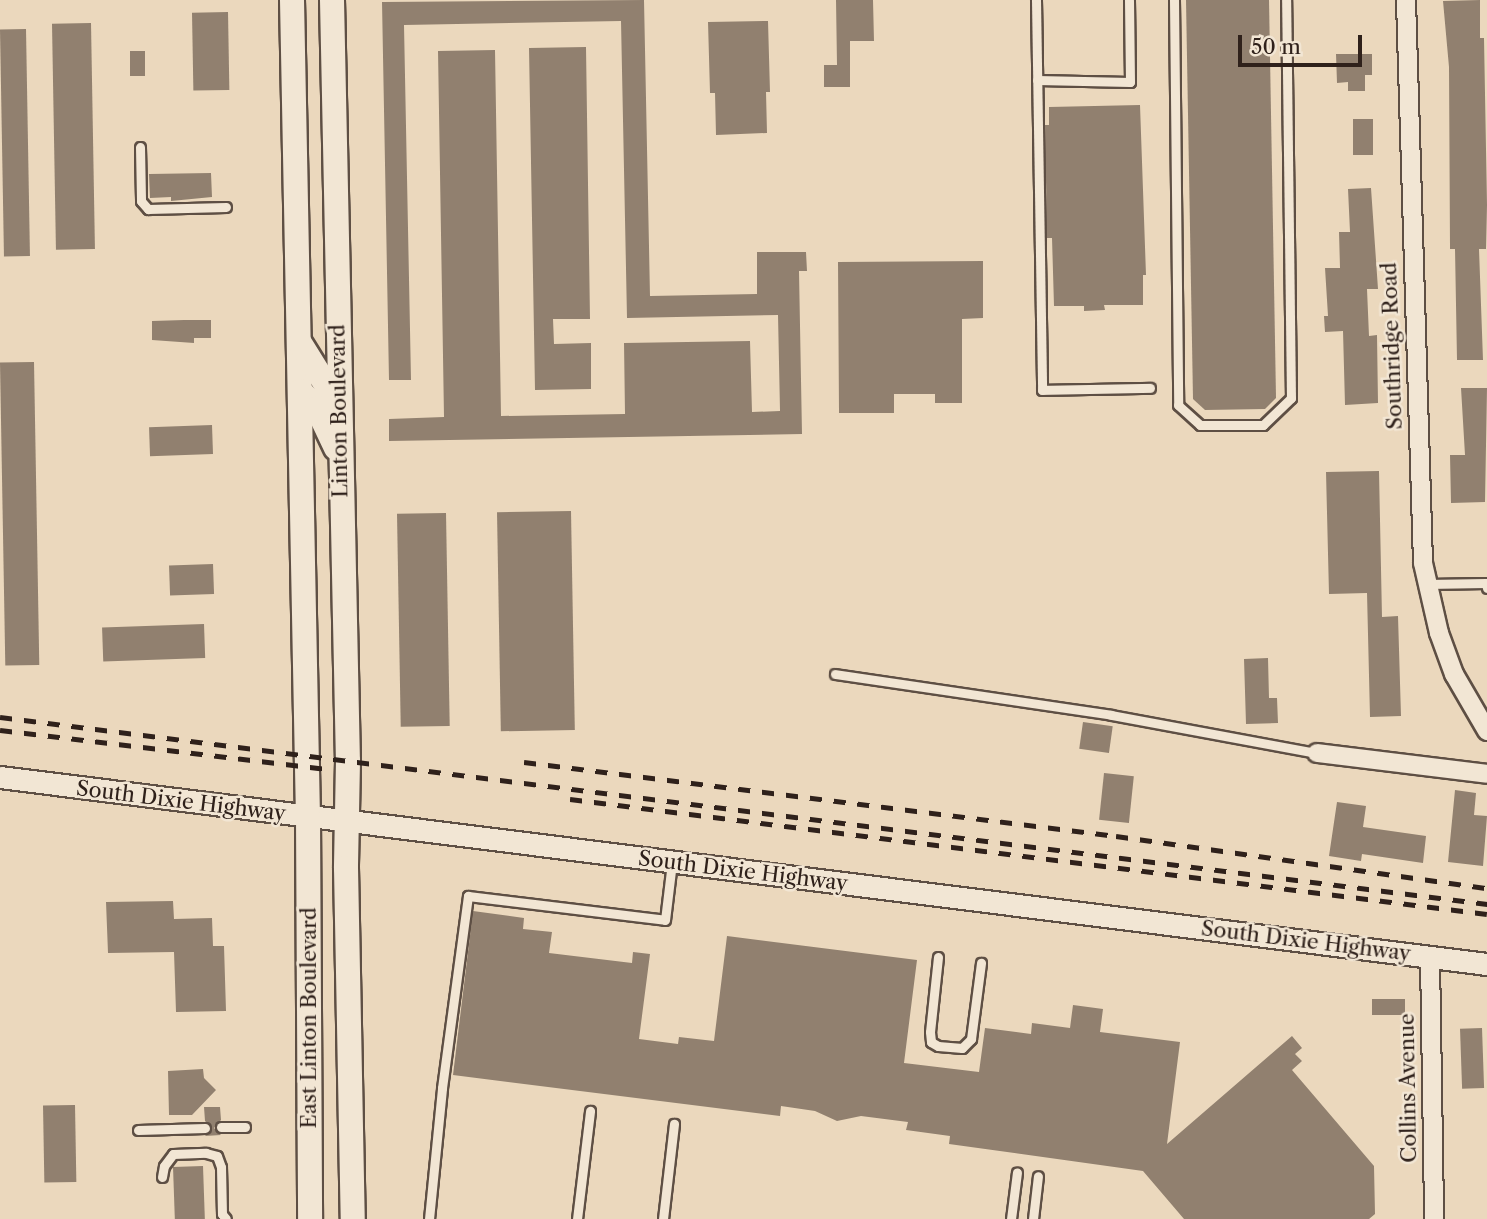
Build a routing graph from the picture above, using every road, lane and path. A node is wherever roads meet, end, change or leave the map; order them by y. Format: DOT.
graph roads {
  1 [pos="292,0"];
  2 [pos="332,0"];
  3 [pos="1036,0"];
  4 [pos="1129,0"];
  5 [pos="1174,0"];
  6 [pos="1286,0"];
  7 [pos="1406,0"];
  8 [pos="1037,80"];
  9 [pos="140,147"];
  10 [pos="226,207"];
  11 [pos="298,339"];
  12 [pos="1150,388"];
  13 [pos="300,391"];
  14 [pos="339,405"];
  15 [pos="340,458"];
  16 [pos="1427,584"];
  17 [pos="1487,588"];
  18 [pos="835,674"];
  19 [pos="1487,731"];
  20 [pos="1317,753"];
  21 [pos="1487,774"];
  22 [pos="0,777"];
  23 [pos="308,817"];
  24 [pos="346,822"];
  25 [pos="672,862"];
  26 [pos="938,957"];
  27 [pos="1430,957"];
  28 [pos="981,963"];
  29 [pos="1487,964"];
  30 [pos="311,1046"];
  31 [pos="350,1086"];
  32 [pos="590,1111"];
  33 [pos="674,1124"];
  34 [pos="221,1127"];
  35 [pos="245,1127"];
  36 [pos="205,1128"];
  37 [pos="138,1129"];
  38 [pos="1017,1172"];
  39 [pos="1038,1176"];
  40 [pos="162,1177"];
  41 [pos="226,1219"];
  42 [pos="310,1219"];
  43 [pos="353,1219"];
  44 [pos="429,1219"];
  45 [pos="577,1219"];
  46 [pos="663,1219"];
  47 [pos="1011,1219"];
  48 [pos="1033,1219"];
  49 [pos="1434,1219"];
  1 -- 11 [label="main road, Linton Boulevard"];
  2 -- 14 [label="main road, Linton Boulevard"];
  3 -- 8 [label="lane"];
  4 -- 8 [label="lane"];
  5 -- 6 [label="lane"];
  7 -- 16 [label="street, Southridge Road"];
  8 -- 12 [label="lane"];
  9 -- 10 [label="lane"];
  11 -- 13 [label="main road, Linton Boulevard"];
  11 -- 14 [label="main road"];
  13 -- 15 [label="main road"];
  13 -- 23 [label="main road, Linton Boulevard"];
  14 -- 15 [label="main road, Linton Boulevard"];
  15 -- 24 [label="main road, Linton Boulevard"];
  16 -- 17 [label="lane"];
  16 -- 19 [label="street, Southridge Road"];
  18 -- 20 [label="lane"];
  20 -- 21 [label="street"];
  22 -- 23 [label="street, South Dixie Highway"];
  23 -- 24 [label="street, South Dixie Highway"];
  23 -- 30 [label="main road, East Linton Boulevard"];
  24 -- 25 [label="street, South Dixie Highway"];
  24 -- 31 [label="main road, East Linton Boulevard"];
  25 -- 27 [label="street, South Dixie Highway"];
  25 -- 44 [label="lane"];
  26 -- 28 [label="lane"];
  27 -- 29 [label="street, South Dixie Highway"];
  27 -- 49 [label="street, Collins Avenue"];
  30 -- 31 [label="main road"];
  30 -- 42 [label="main road, East Linton Boulevard"];
  31 -- 43 [label="main road, East Linton Boulevard"];
  32 -- 45 [label="lane"];
  33 -- 46 [label="lane"];
  34 -- 35 [label="lane"];
  36 -- 37 [label="lane"];
  38 -- 47 [label="lane"];
  39 -- 48 [label="lane"];
  40 -- 41 [label="lane"];
}
